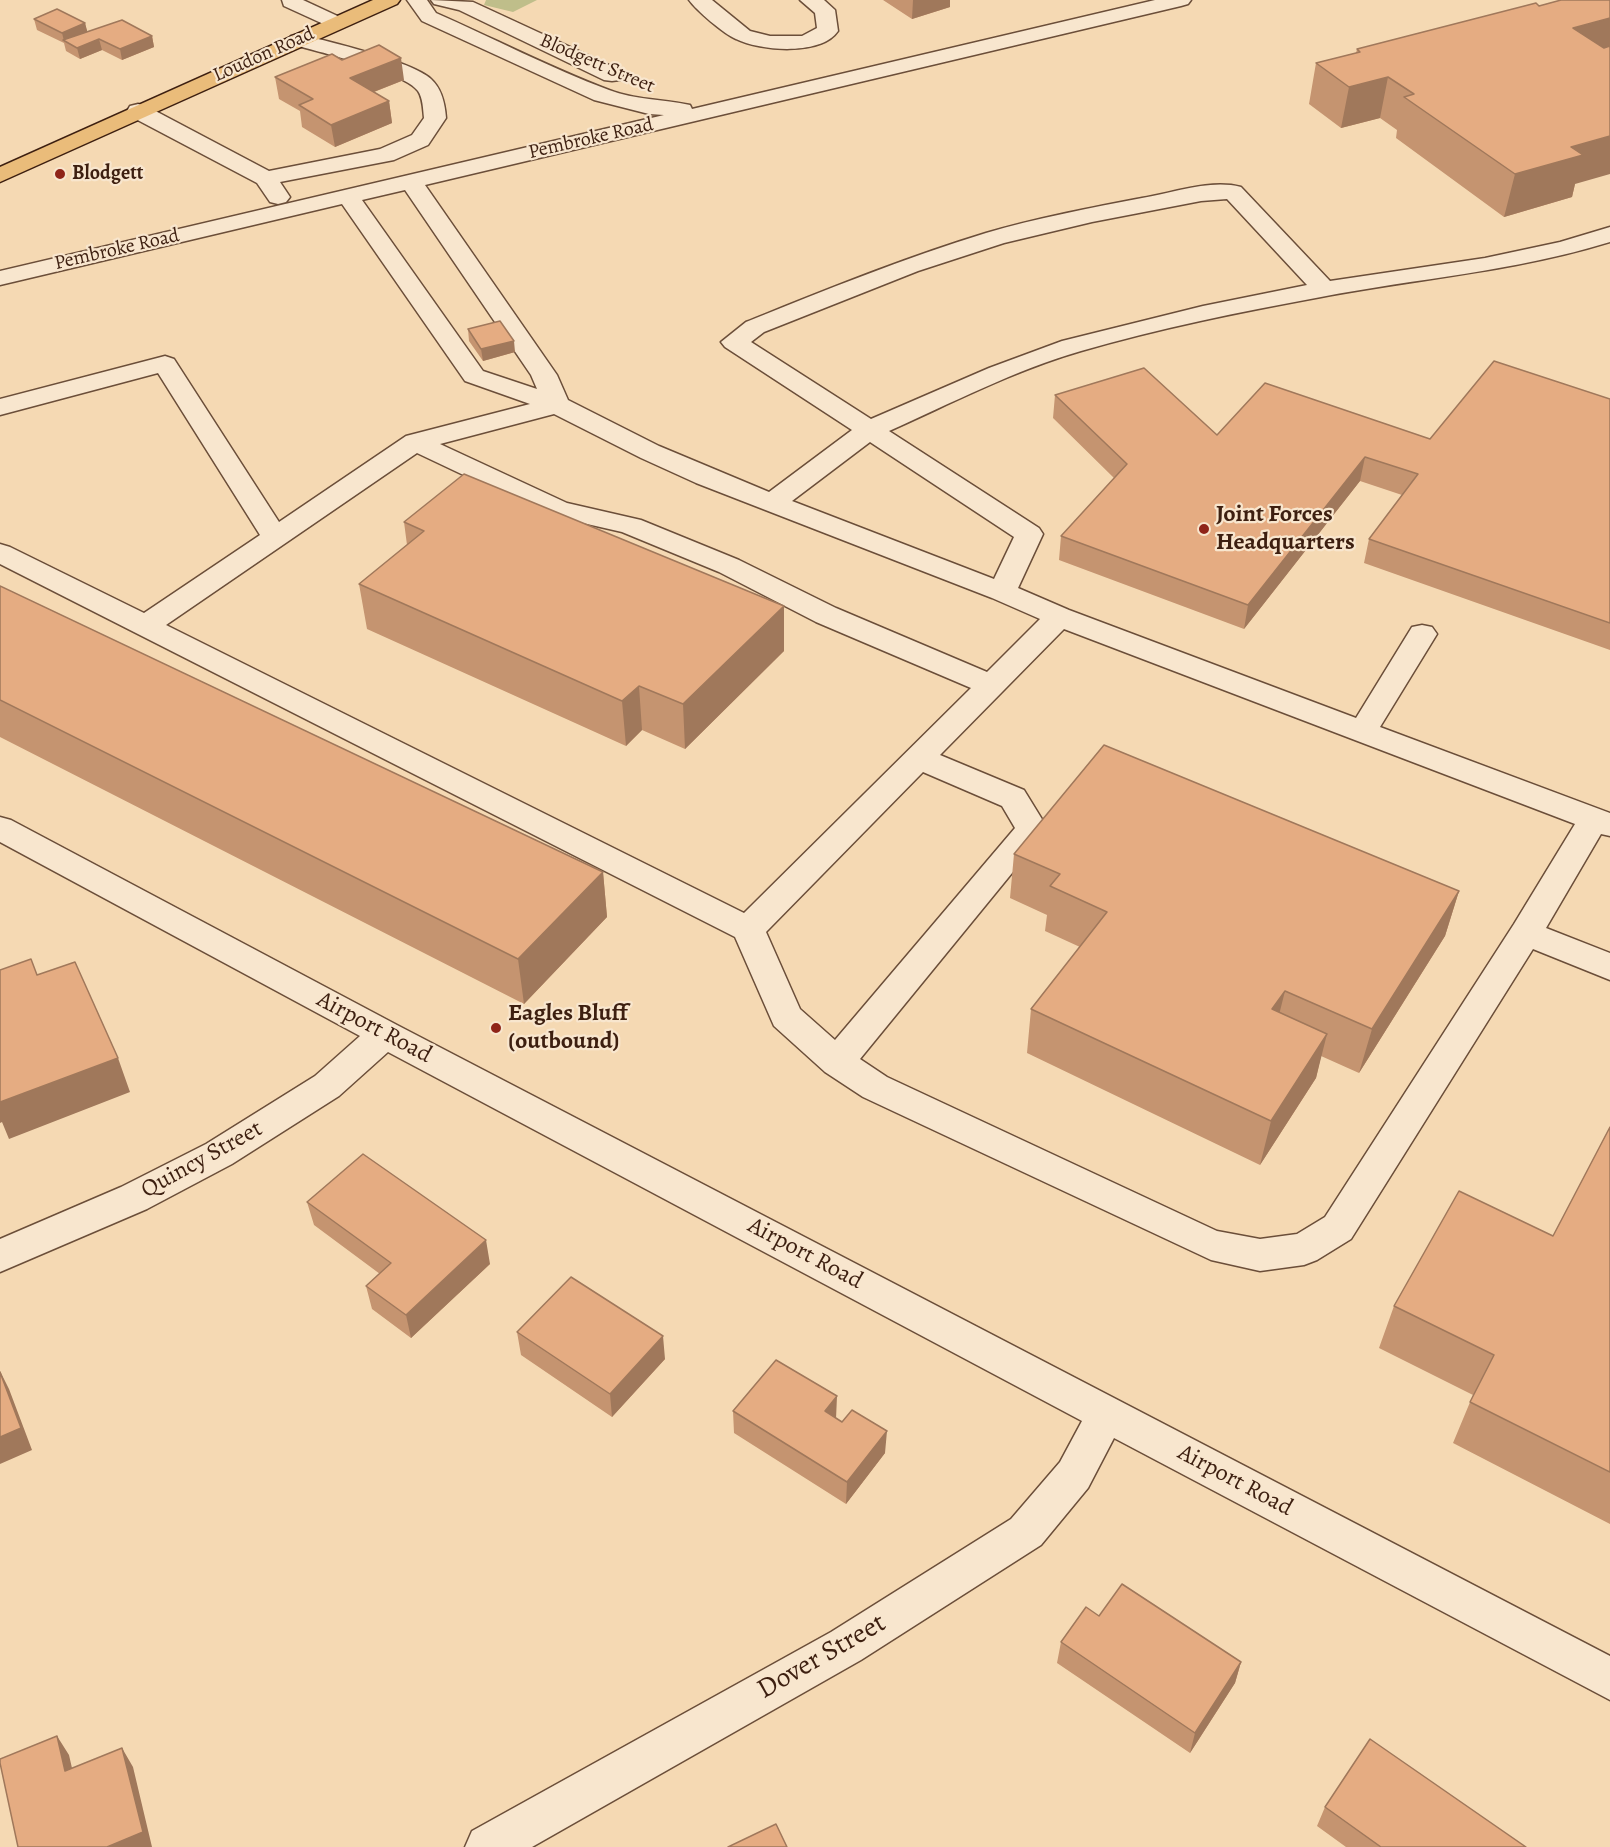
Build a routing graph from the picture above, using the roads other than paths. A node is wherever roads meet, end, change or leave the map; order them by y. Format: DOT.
graph roads {
  1 [pos="390,0"];
  2 [pos="417,0"];
  3 [pos="441,0"];
  4 [pos="699,0"];
  5 [pos="810,0"];
  6 [pos="1181,0"];
  7 [pos="291,1"];
  8 [pos="337,23"];
  9 [pos="298,40"];
  10 [pos="819,54"];
  11 [pos="614,76"];
  12 [pos="846,80"];
  13 [pos="589,89"];
  14 [pos="755,100"];
  15 [pos="138,111"];
  16 [pos="445,149"];
  17 [pos="0,154"];
  18 [pos="0,175"];
  19 [pos="266,178"];
  20 [pos="411,182"];
  21 [pos="348,196"];
  22 [pos="287,211"];
  23 [pos="1610,234"];
  24 [pos="0,278"];
  25 [pos="1324,289"];
  26 [pos="557,405"];
  27 [pos="0,407"];
  28 [pos="869,430"];
  29 [pos="415,442"];
  30 [pos="772,503"];
  31 [pos="275,537"];
  32 [pos="0,553"];
  33 [pos="1002,592"];
  34 [pos="1059,617"];
  35 [pos="145,626"];
  36 [pos="1422,634"];
  37 [pos="992,685"];
  38 [pos="1362,732"];
  39 [pos="918,758"];
  40 [pos="1602,822"];
  41 [pos="0,828"];
  42 [pos="748,929"];
  43 [pos="1526,933"];
  44 [pos="1610,967"];
  45 [pos="385,1034"];
  46 [pos="837,1062"];
  47 [pos="0,1256"];
  48 [pos="1107,1413"];
  49 [pos="1610,1678"];
  50 [pos="488,1847"];
  1 -- 8 [label="main road, Loudon Road"];
  2 -- 13 [label="street, Blodgett Street"];
  3 -- 11 [label="street, Blodgett Street"];
  4 -- 10 [label="street"];
  5 -- 10 [label="street"];
  6 -- 12 [label="street, Pembroke Road"];
  7 -- 8 [label="street"];
  8 -- 9 [label="main road, Loudon Road"];
  9 -- 15 [label="main road, Loudon Road"];
  9 -- 16 [label="street"];
  10 -- 12 [label="street"];
  11 -- 13 [label="street"];
  11 -- 14 [label="street, Blodgett Street"];
  12 -- 14 [label="street, Pembroke Road"];
  13 -- 14 [label="street, Blodgett Street"];
  14 -- 16 [label="street, Pembroke Road"];
  15 -- 17 [label="main road, Loudon Road"];
  15 -- 18 [label="main road, Loudon Road"];
  15 -- 19 [label="street"];
  16 -- 19 [label="street"];
  16 -- 20 [label="street, Pembroke Road"];
  19 -- 22 [label="street"];
  20 -- 21 [label="street, Pembroke Road"];
  20 -- 26 [label="street"];
  21 -- 22 [label="street, Pembroke Road"];
  21 -- 26 [label="street"];
  22 -- 24 [label="street, Pembroke Road"];
  23 -- 25 [label="street"];
  25 -- 28 [label="street"];
  25 -- 28 [label="street"];
  26 -- 29 [label="street"];
  26 -- 30 [label="street"];
  27 -- 31 [label="street"];
  28 -- 30 [label="street"];
  28 -- 33 [label="street"];
  29 -- 31 [label="street"];
  29 -- 37 [label="street"];
  30 -- 33 [label="street"];
  31 -- 35 [label="street"];
  32 -- 35 [label="street"];
  33 -- 34 [label="street"];
  34 -- 37 [label="street"];
  34 -- 38 [label="street"];
  35 -- 42 [label="street"];
  36 -- 38 [label="street"];
  37 -- 39 [label="street"];
  38 -- 40 [label="street"];
  39 -- 42 [label="street"];
  39 -- 46 [label="street"];
  40 -- 43 [label="street"];
  41 -- 45 [label="street, Airport Road"];
  42 -- 46 [label="street"];
  43 -- 44 [label="street"];
  43 -- 46 [label="street"];
  45 -- 47 [label="street, Quincy Street"];
  45 -- 48 [label="street, Airport Road"];
  48 -- 49 [label="street, Airport Road"];
  48 -- 50 [label="street, Dover Street"];
}
